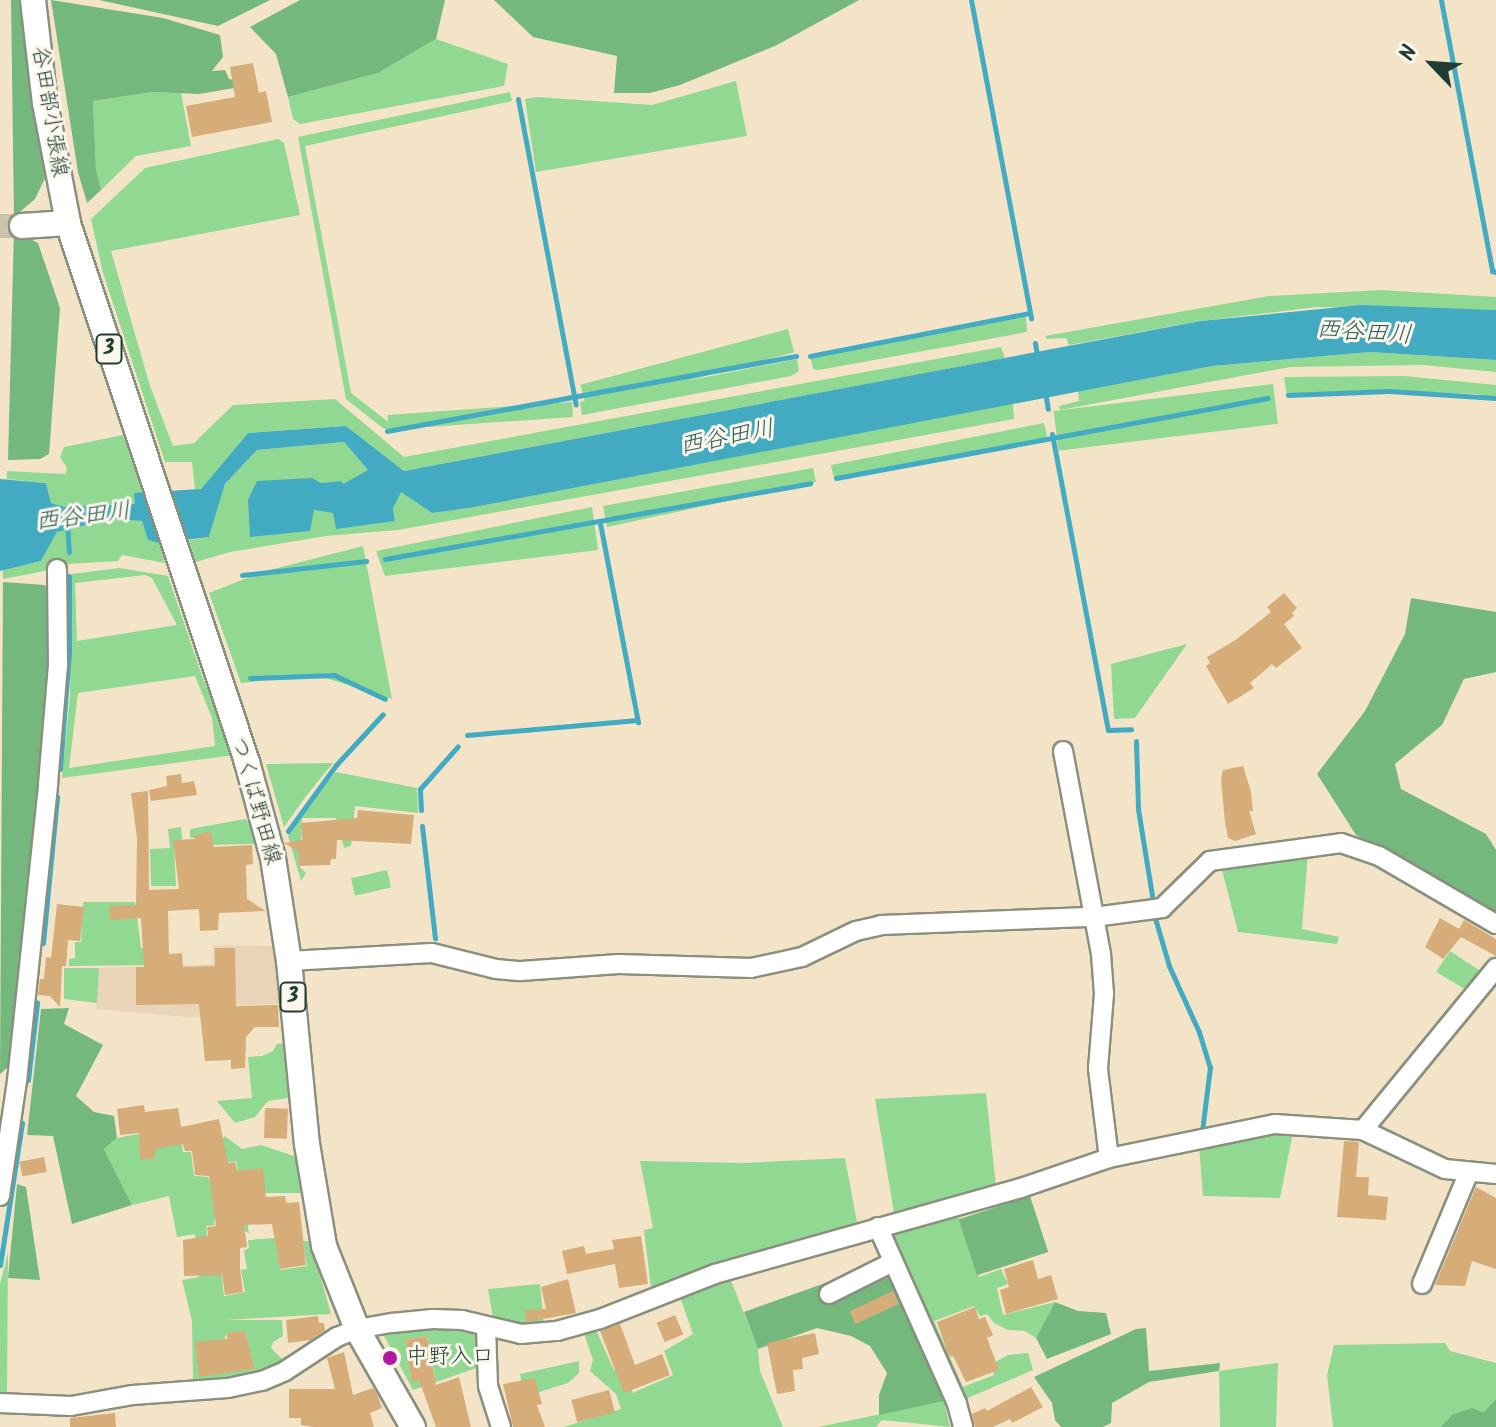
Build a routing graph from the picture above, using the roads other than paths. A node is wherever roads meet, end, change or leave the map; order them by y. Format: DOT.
graph roads {
  1 [pos="33,0"];
  2 [pos="68,223"];
  3 [pos="22,226"];
  4 [pos="57,569"];
  5 [pos="1063,751"];
  6 [pos="1094,917"];
  7 [pos="1496,924"];
  8 [pos="289,961"];
  9 [pos="1496,968"];
  10 [pos="8,1081"];
  11 [pos="1363,1130"];
  12 [pos="1109,1158"];
  13 [pos="1468,1174"];
  14 [pos="1496,1174"];
  15 [pos="0,1196"];
  16 [pos="878,1227"];
  17 [pos="893,1262"];
  18 [pos="1422,1284"];
  19 [pos="829,1294"];
  20 [pos="486,1328"];
  21 [pos="357,1329"];
  22 [pos="0,1403"];
  23 [pos="413,1427"];
  24 [pos="501,1427"];
  25 [pos="963,1427"];
  1 -- 2 [label="main road, 谷田部小張線"];
  2 -- 3 [label="main road"];
  2 -- 8 [label="main road, つくば野田線 / 3"];
  4 -- 10 [label="street"];
  5 -- 6 [label="street"];
  6 -- 7 [label="street"];
  6 -- 8 [label="street"];
  6 -- 12 [label="street"];
  8 -- 21 [label="main road, つくば野田線 / 3"];
  9 -- 11 [label="street"];
  10 -- 15 [label="street"];
  11 -- 12 [label="street"];
  11 -- 13 [label="street"];
  12 -- 16 [label="street"];
  13 -- 14 [label="street"];
  13 -- 18 [label="street"];
  16 -- 17 [label="street"];
  16 -- 20 [label="street"];
  17 -- 19 [label="street"];
  17 -- 25 [label="street"];
  20 -- 21 [label="street"];
  20 -- 24 [label="street"];
  21 -- 22 [label="street"];
  21 -- 23 [label="main road, つくば野田線 / 3"];
}
